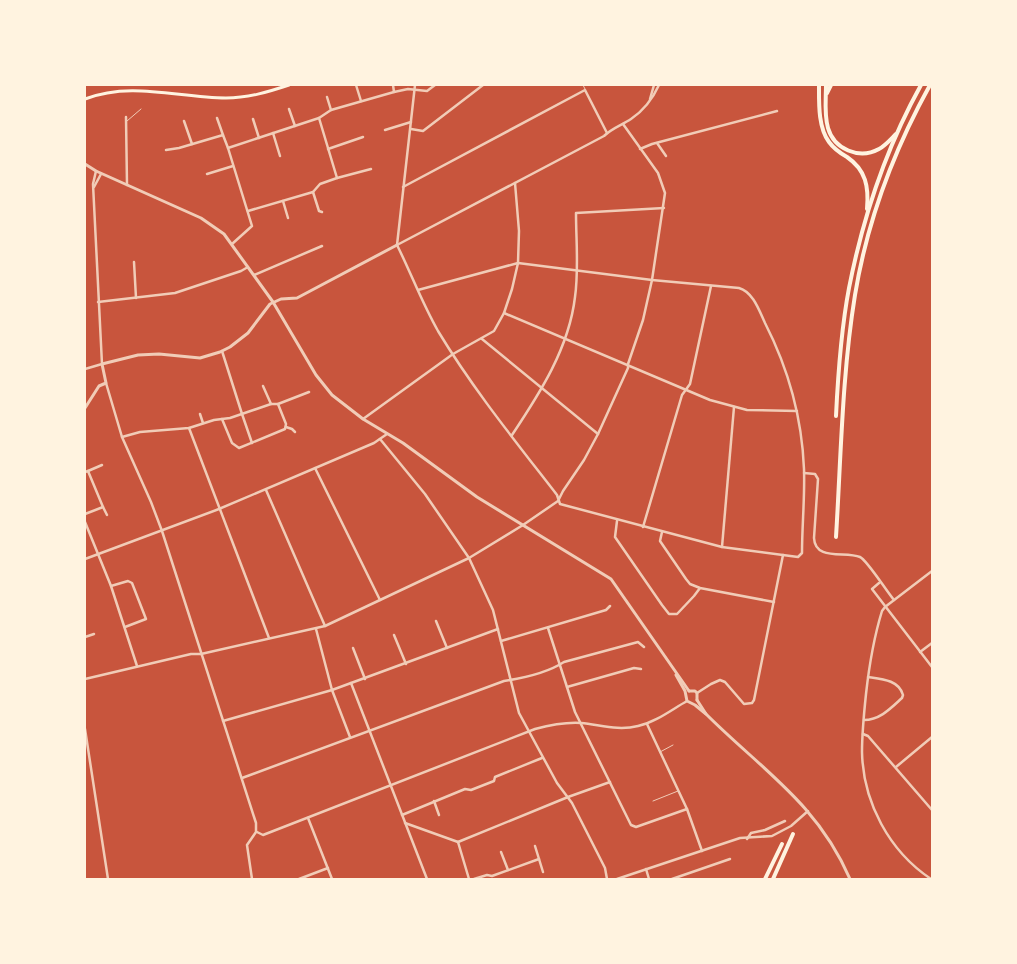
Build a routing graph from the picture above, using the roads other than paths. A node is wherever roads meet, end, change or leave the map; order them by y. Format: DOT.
graph roads {
  1 [pos="289,85"];
  2 [pos="356,85"];
  3 [pos="393,85"];
  4 [pos="415,85"];
  5 [pos="435,85"];
  6 [pos="483,85"];
  7 [pos="583,85"];
  8 [pos="659,85"];
  9 [pos="826,85"];
  10 [pos="831,85"];
  11 [pos="921,85"];
  12 [pos="930,85"];
  13 [pos="653,86"];
  14 [pos="818,87"];
  15 [pos="415,90"];
  16 [pos="586,90"];
  17 [pos="394,92"];
  18 [pos="826,96"];
  19 [pos="327,97"];
  20 [pos="85,99"];
  21 [pos="361,101"];
  22 [pos="650,101"];
  23 [pos="141,109"];
  24 [pos="289,110"];
  25 [pos="331,110"];
  26 [pos="777,111"];
  27 [pos="126,117"];
  28 [pos="217,118"];
  29 [pos="318,118"];
  30 [pos="254,120"];
  31 [pos="184,121"];
  32 [pos="126,122"];
  33 [pos="411,122"];
  34 [pos="623,124"];
  35 [pos="295,126"];
  36 [pos="411,129"];
  37 [pos="385,130"];
  38 [pos="898,132"];
  39 [pos="607,133"];
  40 [pos="273,134"];
  41 [pos="223,135"];
  42 [pos="260,138"];
  43 [pos="362,138"];
  44 [pos="657,143"];
  45 [pos="192,144"];
  46 [pos="228,148"];
  47 [pos="328,149"];
  48 [pos="640,149"];
  49 [pos="166,150"];
  50 [pos="280,156"];
  51 [pos="666,156"];
  52 [pos="85,164"];
  53 [pos="233,166"];
  54 [pos="371,169"];
  55 [pos="96,171"];
  56 [pos="101,173"];
  57 [pos="207,174"];
  58 [pos="337,178"];
  59 [pos="515,183"];
  60 [pos="127,185"];
  61 [pos="403,187"];
  62 [pos="94,188"];
  63 [pos="313,192"];
  64 [pos="283,201"];
  65 [pos="664,208"];
  66 [pos="248,211"];
  67 [pos="322,212"];
  68 [pos="288,218"];
  69 [pos="866,218"];
  70 [pos="232,244"];
  71 [pos="397,245"];
  72 [pos="322,246"];
  73 [pos="134,262"];
  74 [pos="518,263"];
  75 [pos="248,267"];
  76 [pos="576,271"];
  77 [pos="254,275"];
  78 [pos="652,280"];
  79 [pos="711,286"];
  80 [pos="418,290"];
  81 [pos="136,298"];
  82 [pos="98,302"];
  83 [pos="273,302"];
  84 [pos="504,314"];
  85 [pos="482,339"];
  86 [pos="565,339"];
  87 [pos="222,351"];
  88 [pos="453,354"];
  89 [pos="102,364"];
  90 [pos="629,366"];
  91 [pos="85,369"];
  92 [pos="106,383"];
  93 [pos="264,386"];
  94 [pos="542,389"];
  95 [pos="686,390"];
  96 [pos="309,392"];
  97 [pos="271,404"];
  98 [pos="278,404"];
  99 [pos="734,407"];
  100 [pos="85,408"];
  101 [pos="797,411"];
  102 [pos="200,414"];
  103 [pos="242,414"];
  104 [pos="836,416"];
  105 [pos="222,419"];
  106 [pos="363,419"];
  107 [pos="203,423"];
  108 [pos="286,427"];
  109 [pos="188,428"];
  110 [pos="295,432"];
  111 [pos="387,434"];
  112 [pos="598,434"];
  113 [pos="512,436"];
  114 [pos="122,437"];
  115 [pos="380,440"];
  116 [pos="252,442"];
  117 [pos="102,465"];
  118 [pos="314,468"];
  119 [pos="86,472"];
  120 [pos="804,473"];
  121 [pos="266,490"];
  122 [pos="558,501"];
  123 [pos="103,507"];
  124 [pos="219,509"];
  125 [pos="85,514"];
  126 [pos="107,515"];
  127 [pos="617,520"];
  128 [pos="85,522"];
  129 [pos="523,525"];
  130 [pos="643,527"];
  131 [pos="162,531"];
  132 [pos="662,532"];
  133 [pos="836,537"];
  134 [pos="722,547"];
  135 [pos="99,554"];
  136 [pos="784,555"];
  137 [pos="469,558"];
  138 [pos="85,559"];
  139 [pos="932,571"];
  140 [pos="880,582"];
  141 [pos="111,586"];
  142 [pos="700,588"];
  143 [pos="380,600"];
  144 [pos="894,600"];
  145 [pos="774,602"];
  146 [pos="610,606"];
  147 [pos="885,607"];
  148 [pos="436,620"];
  149 [pos="325,626"];
  150 [pos="126,627"];
  151 [pos="548,628"];
  152 [pos="316,629"];
  153 [pos="498,629"];
  154 [pos="94,634"];
  155 [pos="394,635"];
  156 [pos="85,637"];
  157 [pos="269,638"];
  158 [pos="501,641"];
  159 [pos="932,643"];
  160 [pos="644,647"];
  161 [pos="353,648"];
  162 [pos="447,648"];
  163 [pos="920,652"];
  164 [pos="201,654"];
  165 [pos="406,664"];
  166 [pos="560,665"];
  167 [pos="137,666"];
  168 [pos="932,667"];
  169 [pos="642,669"];
  170 [pos="676,673"];
  171 [pos="868,677"];
  172 [pos="85,679"];
  173 [pos="365,679"];
  174 [pos="510,680"];
  175 [pos="351,683"];
  176 [pos="567,687"];
  177 [pos="332,690"];
  178 [pos="689,691"];
  179 [pos="697,693"];
  180 [pos="686,694"];
  181 [pos="697,700"];
  182 [pos="686,701"];
  183 [pos="692,703"];
  184 [pos="706,714"];
  185 [pos="864,720"];
  186 [pos="223,721"];
  187 [pos="581,723"];
  188 [pos="647,724"];
  189 [pos="85,729"];
  190 [pos="370,730"];
  191 [pos="528,732"];
  192 [pos="863,734"];
  193 [pos="932,737"];
  194 [pos="350,738"];
  195 [pos="674,745"];
  196 [pos="660,752"];
  197 [pos="542,758"];
  198 [pos="896,767"];
  199 [pos="242,778"];
  200 [pos="610,782"];
  201 [pos="390,785"];
  202 [pos="679,790"];
  203 [pos="568,796"];
  204 [pos="434,801"];
  205 [pos="653,801"];
  206 [pos="687,809"];
  207 [pos="932,810"];
  208 [pos="809,811"];
  209 [pos="402,815"];
  210 [pos="439,815"];
  211 [pos="308,818"];
  212 [pos="785,821"];
  213 [pos="405,823"];
  214 [pos="256,832"];
  215 [pos="793,834"];
  216 [pos="747,839"];
  217 [pos="458,842"];
  218 [pos="782,844"];
  219 [pos="535,846"];
  220 [pos="702,851"];
  221 [pos="501,852"];
  222 [pos="539,859"];
  223 [pos="730,859"];
  224 [pos="328,868"];
  225 [pos="646,869"];
  226 [pos="508,870"];
  227 [pos="543,872"];
  228 [pos="108,879"];
  229 [pos="252,879"];
  230 [pos="300,879"];
  231 [pos="332,879"];
  232 [pos="427,879"];
  233 [pos="469,879"];
  234 [pos="474,879"];
  235 [pos="607,879"];
  236 [pos="617,879"];
  237 [pos="649,879"];
  238 [pos="672,879"];
  239 [pos="765,879"];
  240 [pos="773,879"];
  241 [pos="850,879"];
  242 [pos="930,879"];
  1 -- 20 [label="main road"];
  2 -- 21 [label="street"];
  3 -- 17 [label="street"];
  4 -- 15 [label="street"];
  5 -- 15 [label="street"];
  6 -- 36 [label="street"];
  7 -- 16 [label="lane"];
  8 -- 22 [label="street"];
  9 -- 18 [label="highway"];
  10 -- 18 [label="highway"];
  11 -- 38 [label="highway"];
  12 -- 133 [label="highway"];
  13 -- 22 [label="street"];
  14 -- 69 [label="highway"];
  15 -- 17 [label="street"];
  15 -- 33 [label="street"];
  16 -- 39 [label="street"];
  16 -- 61 [label="street"];
  17 -- 21 [label="street"];
  18 -- 38 [label="highway"];
  19 -- 25 [label="street"];
  21 -- 25 [label="street"];
  22 -- 34 [label="street"];
  23 -- 32 [label="lane"];
  24 -- 35 [label="street"];
  25 -- 29 [label="street"];
  26 -- 44 [label="street"];
  27 -- 32 [label="street"];
  28 -- 41 [label="street"];
  29 -- 35 [label="street"];
  29 -- 47 [label="street"];
  30 -- 42 [label="street"];
  31 -- 45 [label="street"];
  32 -- 60 [label="street"];
  33 -- 36 [label="street"];
  33 -- 37 [label="street"];
  34 -- 39 [label="street"];
  34 -- 48 [label="street"];
  35 -- 40 [label="street"];
  36 -- 61 [label="street"];
  38 -- 69 [label="highway"];
  39 -- 59 [label="street"];
  40 -- 42 [label="street"];
  40 -- 50 [label="street"];
  41 -- 45 [label="street"];
  41 -- 46 [label="street"];
  42 -- 46 [label="street"];
  43 -- 47 [label="street"];
  44 -- 48 [label="street"];
  44 -- 51 [label="street"];
  45 -- 49 [label="street"];
  46 -- 53 [label="street"];
  47 -- 58 [label="street"];
  48 -- 65 [label="street"];
  52 -- 55 [label="street"];
  53 -- 57 [label="street"];
  53 -- 66 [label="street"];
  54 -- 58 [label="street"];
  55 -- 56 [label="street"];
  55 -- 62 [label="street"];
  56 -- 60 [label="street"];
  56 -- 62 [label="street"];
  58 -- 63 [label="street"];
  59 -- 71 [label="street"];
  59 -- 74 [label="street"];
  60 -- 70 [label="street"];
  61 -- 71 [label="street"];
  62 -- 82 [label="street"];
  63 -- 64 [label="street"];
  63 -- 67 [label="street"];
  64 -- 66 [label="street"];
  64 -- 68 [label="street"];
  65 -- 76 [label="street"];
  65 -- 78 [label="street"];
  66 -- 70 [label="street"];
  69 -- 104 [label="highway"];
  70 -- 75 [label="street"];
  71 -- 80 [label="street"];
  71 -- 83 [label="street"];
  72 -- 77 [label="street"];
  73 -- 81 [label="street"];
  74 -- 76 [label="street"];
  74 -- 80 [label="street"];
  74 -- 84 [label="street"];
  75 -- 77 [label="street"];
  75 -- 81 [label="street"];
  76 -- 78 [label="street"];
  76 -- 86 [label="street"];
  77 -- 83 [label="street"];
  78 -- 79 [label="street"];
  78 -- 90 [label="street"];
  79 -- 95 [label="street"];
  79 -- 101 [label="street"];
  80 -- 88 [label="street"];
  81 -- 82 [label="street"];
  82 -- 89 [label="street"];
  83 -- 87 [label="street"];
  83 -- 106 [label="street"];
  84 -- 85 [label="street"];
  84 -- 86 [label="street"];
  85 -- 88 [label="street"];
  85 -- 94 [label="street"];
  86 -- 90 [label="street"];
  86 -- 94 [label="street"];
  87 -- 89 [label="street"];
  87 -- 103 [label="street"];
  88 -- 106 [label="street"];
  88 -- 113 [label="street"];
  89 -- 91 [label="street"];
  89 -- 92 [label="street"];
  90 -- 95 [label="street"];
  90 -- 112 [label="street"];
  92 -- 100 [label="street"];
  92 -- 114 [label="street"];
  93 -- 97 [label="street"];
  94 -- 112 [label="street"];
  94 -- 113 [label="street"];
  95 -- 99 [label="street"];
  95 -- 130 [label="street"];
  96 -- 98 [label="street"];
  97 -- 98 [label="street"];
  97 -- 103 [label="street"];
  98 -- 108 [label="street"];
  99 -- 101 [label="street"];
  99 -- 134 [label="street"];
  101 -- 120 [label="street"];
  102 -- 107 [label="street"];
  103 -- 105 [label="street"];
  103 -- 116 [label="street"];
  105 -- 107 [label="street"];
  105 -- 116 [label="street"];
  106 -- 111 [label="street"];
  107 -- 109 [label="street"];
  108 -- 110 [label="street"];
  108 -- 116 [label="street"];
  109 -- 114 [label="street"];
  109 -- 124 [label="street"];
  111 -- 115 [label="street"];
  111 -- 129 [label="street"];
  112 -- 122 [label="street"];
  113 -- 122 [label="street"];
  114 -- 131 [label="street"];
  115 -- 118 [label="street"];
  115 -- 137 [label="street"];
  117 -- 119 [label="street"];
  118 -- 121 [label="street"];
  118 -- 143 [label="street"];
  119 -- 123 [label="street"];
  120 -- 136 [label="street"];
  120 -- 140 [label="street"];
  121 -- 124 [label="street"];
  121 -- 149 [label="street"];
  122 -- 127 [label="street"];
  122 -- 129 [label="street"];
  123 -- 125 [label="street"];
  123 -- 126 [label="street"];
  124 -- 131 [label="street"];
  124 -- 157 [label="street"];
  127 -- 130 [label="street"];
  127 -- 142 [label="street"];
  128 -- 135 [label="street"];
  129 -- 137 [label="street"];
  129 -- 170 [label="street"];
  130 -- 132 [label="street"];
  131 -- 135 [label="street"];
  131 -- 164 [label="street"];
  132 -- 134 [label="street"];
  132 -- 142 [label="street"];
  134 -- 136 [label="street"];
  135 -- 138 [label="street"];
  135 -- 141 [label="street"];
  136 -- 145 [label="street"];
  137 -- 143 [label="street"];
  137 -- 153 [label="street"];
  139 -- 144 [label="street"];
  140 -- 144 [label="street"];
  140 -- 147 [label="street"];
  141 -- 150 [label="street"];
  141 -- 150 [label="street"];
  142 -- 145 [label="street"];
  143 -- 149 [label="street"];
  144 -- 147 [label="street"];
  145 -- 179 [label="street"];
  146 -- 151 [label="street"];
  147 -- 163 [label="street"];
  147 -- 171 [label="street"];
  148 -- 162 [label="street"];
  149 -- 152 [label="street"];
  150 -- 167 [label="street"];
  151 -- 158 [label="street"];
  151 -- 166 [label="street"];
  152 -- 157 [label="street"];
  152 -- 177 [label="street"];
  153 -- 158 [label="street"];
  153 -- 162 [label="street"];
  154 -- 156 [label="street"];
  155 -- 165 [label="street"];
  157 -- 164 [label="street"];
  158 -- 174 [label="street"];
  159 -- 163 [label="street"];
  160 -- 166 [label="street"];
  161 -- 173 [label="street"];
  162 -- 165 [label="street"];
  163 -- 168 [label="street"];
  164 -- 167 [label="street"];
  164 -- 186 [label="street"];
  165 -- 173 [label="street"];
  166 -- 174 [label="street"];
  166 -- 176 [label="street"];
  167 -- 172 [label="street"];
  169 -- 176 [label="street"];
  170 -- 178 [label="street"];
  170 -- 180 [label="street"];
  171 -- 185 [label="street"];
  171 -- 185 [label="street"];
  173 -- 175 [label="street"];
  174 -- 190 [label="street"];
  174 -- 191 [label="street"];
  175 -- 177 [label="street"];
  175 -- 190 [label="street"];
  176 -- 187 [label="street"];
  177 -- 186 [label="street"];
  177 -- 194 [label="street"];
  178 -- 179 [label="street"];
  178 -- 180 [label="street"];
  179 -- 181 [label="street"];
  180 -- 182 [label="street"];
  181 -- 183 [label="street"];
  181 -- 184 [label="street"];
  182 -- 183 [label="street"];
  182 -- 188 [label="street"];
  183 -- 184 [label="street"];
  184 -- 208 [label="street"];
  185 -- 192 [label="street"];
  186 -- 199 [label="street"];
  187 -- 188 [label="street"];
  187 -- 191 [label="street"];
  187 -- 200 [label="street"];
  188 -- 196 [label="street"];
  189 -- 228 [label="street"];
  190 -- 194 [label="street"];
  190 -- 201 [label="street"];
  191 -- 197 [label="street"];
  191 -- 201 [label="street"];
  192 -- 198 [label="street"];
  192 -- 242 [label="street"];
  193 -- 198 [label="street"];
  194 -- 199 [label="street"];
  195 -- 196 [label="lane"];
  196 -- 202 [label="street"];
  197 -- 203 [label="street"];
  197 -- 204 [label="street"];
  198 -- 207 [label="street"];
  199 -- 214 [label="street"];
  200 -- 203 [label="street"];
  200 -- 206 [label="street"];
  201 -- 209 [label="street"];
  201 -- 211 [label="street"];
  202 -- 205 [label="lane"];
  202 -- 206 [label="street"];
  203 -- 217 [label="street"];
  203 -- 235 [label="street"];
  204 -- 209 [label="street"];
  204 -- 210 [label="street"];
  206 -- 220 [label="street"];
  208 -- 216 [label="street"];
  208 -- 241 [label="street"];
  209 -- 213 [label="street"];
  211 -- 214 [label="street"];
  211 -- 224 [label="street"];
  212 -- 216 [label="street"];
  213 -- 217 [label="street"];
  213 -- 232 [label="street"];
  214 -- 229 [label="street"];
  215 -- 240 [label="highway"];
  216 -- 220 [label="street"];
  217 -- 233 [label="street"];
  218 -- 239 [label="highway"];
  219 -- 222 [label="street"];
  220 -- 225 [label="street"];
  221 -- 226 [label="street"];
  222 -- 226 [label="street"];
  222 -- 227 [label="street"];
  223 -- 238 [label="street"];
  224 -- 230 [label="street"];
  224 -- 231 [label="street"];
  225 -- 236 [label="street"];
  225 -- 237 [label="street"];
  226 -- 234 [label="street"];
}
